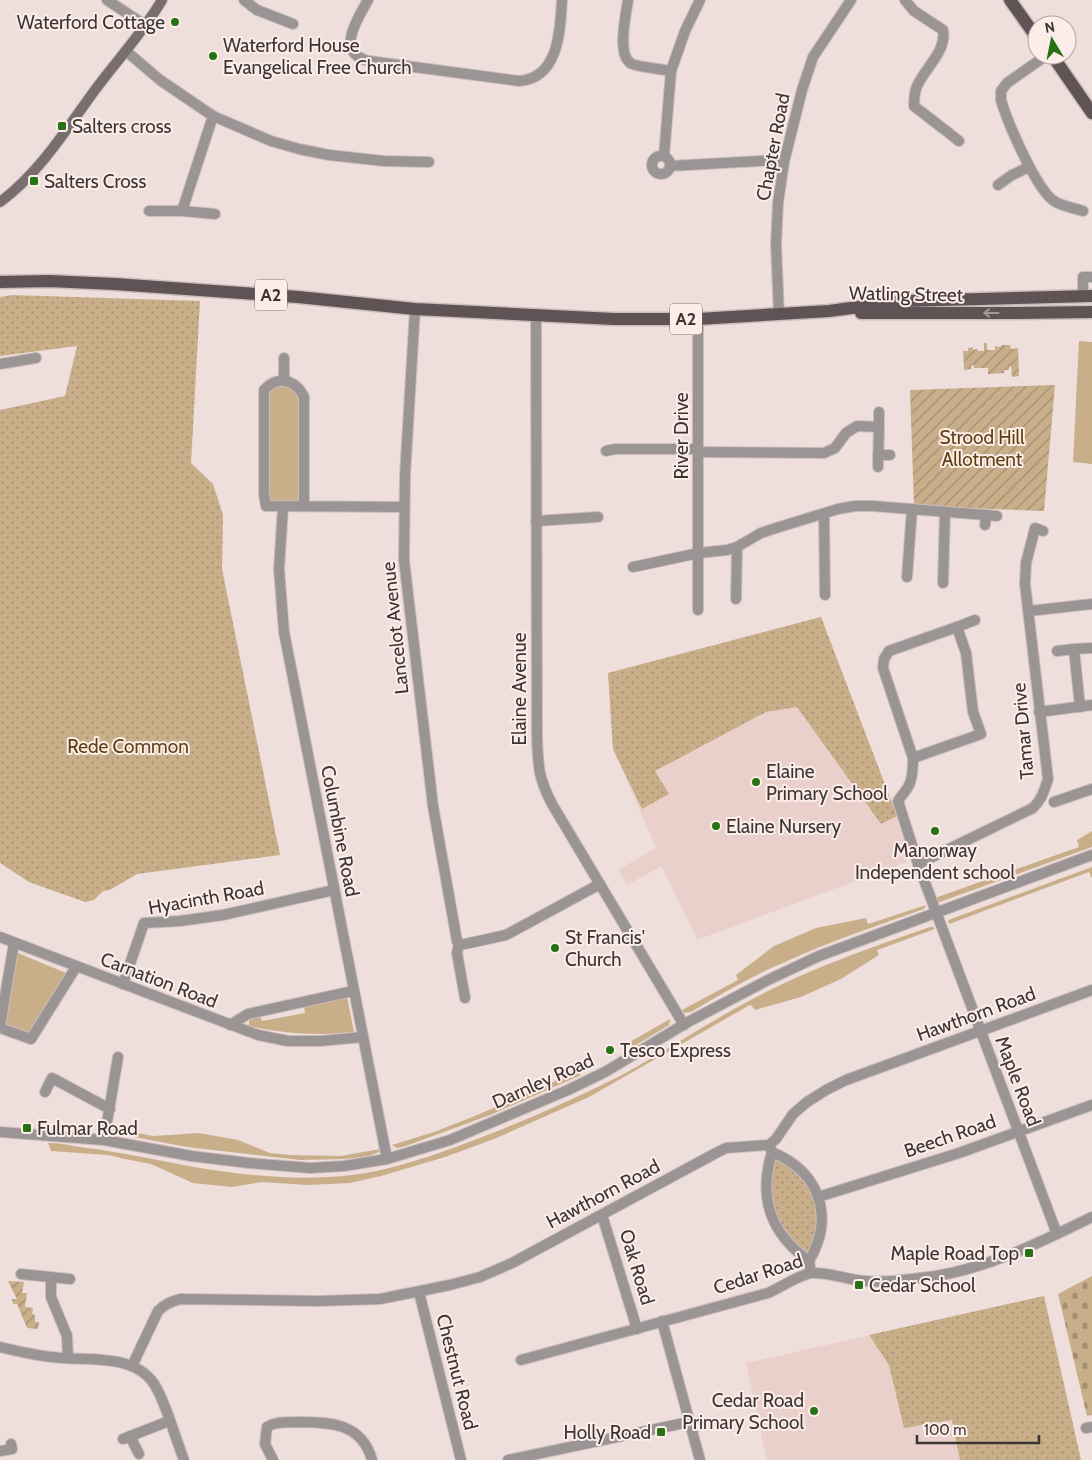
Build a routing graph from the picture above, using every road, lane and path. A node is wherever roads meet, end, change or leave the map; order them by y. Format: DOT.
graph roads {
  1 [pos="107,0"];
  2 [pos="162,0"];
  3 [pos="244,0"];
  4 [pos="368,0"];
  5 [pos="562,0"];
  6 [pos="628,0"];
  7 [pos="700,0"];
  8 [pos="851,0"];
  9 [pos="905,0"];
  10 [pos="1010,0"];
  11 [pos="293,24"];
  12 [pos="1027,24"];
  13 [pos="145,25"];
  14 [pos="126,51"];
  15 [pos="1032,65"];
  16 [pos="1059,65"];
  17 [pos="671,71"];
  18 [pos="1092,112"];
  19 [pos="213,116"];
  20 [pos="959,142"];
  21 [pos="664,156"];
  22 [pos="429,162"];
  23 [pos="784,162"];
  24 [pos="670,166"];
  25 [pos="1029,167"];
  26 [pos="998,185"];
  27 [pos="0,202"];
  28 [pos="149,211"];
  29 [pos="182,211"];
  30 [pos="1083,211"];
  31 [pos="215,214"];
  32 [pos="1092,276"];
  33 [pos="0,282"];
  34 [pos="991,299"];
  35 [pos="1089,299"];
  36 [pos="415,309"];
  37 [pos="829,311"];
  38 [pos="1056,312"];
  39 [pos="1092,312"];
  40 [pos="779,314"];
  41 [pos="536,315"];
  42 [pos="698,319"];
  43 [pos="36,358"];
  44 [pos="284,358"];
  45 [pos="0,364"];
  46 [pos="284,380"];
  47 [pos="879,412"];
  48 [pos="879,427"];
  49 [pos="698,450"];
  50 [pos="606,451"];
  51 [pos="878,455"];
  52 [pos="890,456"];
  53 [pos="878,467"];
  54 [pos="304,506"];
  55 [pos="283,507"];
  56 [pos="404,508"];
  57 [pos="912,509"];
  58 [pos="945,512"];
  59 [pos="824,514"];
  60 [pos="997,516"];
  61 [pos="598,517"];
  62 [pos="536,521"];
  63 [pos="1043,531"];
  64 [pos="737,547"];
  65 [pos="699,552"];
  66 [pos="633,568"];
  67 [pos="907,577"];
  68 [pos="943,583"];
  69 [pos="825,595"];
  70 [pos="736,599"];
  71 [pos="1092,604"];
  72 [pos="698,610"];
  73 [pos="1029,611"];
  74 [pos="975,620"];
  75 [pos="957,627"];
  76 [pos="1092,648"];
  77 [pos="1074,650"];
  78 [pos="1057,651"];
  79 [pos="1092,705"];
  80 [pos="1080,707"];
  81 [pos="1039,712"];
  82 [pos="913,758"];
  83 [pos="1092,789"];
  84 [pos="1054,802"];
  85 [pos="1092,855"];
  86 [pos="918,864"];
  87 [pos="600,884"];
  88 [pos="334,890"];
  89 [pos="936,913"];
  90 [pos="0,937"];
  91 [pos="458,942"];
  92 [pos="14,943"];
  93 [pos="76,967"];
  94 [pos="123,984"];
  95 [pos="1092,990"];
  96 [pos="353,991"];
  97 [pos="465,998"];
  98 [pos="684,1024"];
  99 [pos="230,1025"];
  100 [pos="0,1027"];
  101 [pos="980,1031"];
  102 [pos="363,1037"];
  103 [pos="118,1057"];
  104 [pos="45,1092"];
  105 [pos="1092,1105"];
  106 [pos="110,1108"];
  107 [pos="1018,1131"];
  108 [pos="0,1132"];
  109 [pos="104,1140"];
  110 [pos="770,1148"];
  111 [pos="387,1159"];
  112 [pos="818,1196"];
  113 [pos="602,1215"];
  114 [pos="1092,1217"];
  115 [pos="1057,1234"];
  116 [pos="809,1261"];
  117 [pos="811,1273"];
  118 [pos="21,1274"];
  119 [pos="52,1277"];
  120 [pos="70,1279"];
  121 [pos="419,1292"];
  122 [pos="662,1321"];
  123 [pos="637,1329"];
  124 [pos="0,1347"];
  125 [pos="68,1358"];
  126 [pos="520,1360"];
  127 [pos="132,1366"];
  128 [pos="169,1422"];
  129 [pos="689,1422"];
  130 [pos="11,1444"];
  131 [pos="0,1450"];
  132 [pos="139,1454"];
  133 [pos="184,1460"];
  134 [pos="273,1460"];
  135 [pos="372,1460"];
  136 [pos="461,1460"];
  137 [pos="508,1460"];
  138 [pos="700,1460"];
  1 -- 13 [label="street"];
  2 -- 13 [label="main road"];
  3 -- 11 [label="street"];
  4 -- 5 [label="street"];
  6 -- 17 [label="street"];
  7 -- 17 [label="street"];
  8 -- 23 [label="street, Chapter Road"];
  9 -- 20 [label="street"];
  10 -- 12 [label="main road"];
  13 -- 14 [label="main road"];
  14 -- 19 [label="street"];
  14 -- 27 [label="main road"];
  15 -- 25 [label="street"];
  16 -- 18 [label="main road"];
  17 -- 21 [label="street"];
  19 -- 22 [label="street"];
  19 -- 29 [label="street"];
  21 -- 24 [label="street"];
  21 -- 24 [label="street"];
  23 -- 24 [label="street"];
  23 -- 40 [label="street, Chapter Road"];
  25 -- 26 [label="street"];
  25 -- 30 [label="street"];
  28 -- 29 [label="street"];
  29 -- 31 [label="street"];
  32 -- 35 [label="street, Watling Street"];
  33 -- 36 [label="main road, A2"];
  34 -- 35 [label="main road, Watling Street / A2"];
  34 -- 37 [label="main road, Watling Street / A2"];
  34 -- 38 [label="main road, Watling Street"];
  36 -- 41 [label="main road, A2"];
  36 -- 56 [label="street, Lancelot Avenue"];
  38 -- 37 [label="main road, Watling Street / A2, one-way"];
  37 -- 40 [label="main road, A2"];
  38 -- 39 [label="main road, Watling Street / A2"];
  40 -- 42 [label="main road, A2"];
  41 -- 42 [label="main road, A2"];
  41 -- 62 [label="street, Elaine Avenue"];
  42 -- 49 [label="street, River Drive"];
  43 -- 45 [label="street"];
  44 -- 46 [label="street"];
  46 -- 54 [label="street"];
  46 -- 55 [label="street"];
  47 -- 48 [label="street"];
  48 -- 49 [label="street"];
  48 -- 51 [label="street"];
  49 -- 50 [label="street"];
  49 -- 65 [label="street, River Drive"];
  51 -- 52 [label="street"];
  51 -- 53 [label="street"];
  54 -- 55 [label="street"];
  54 -- 56 [label="street"];
  55 -- 88 [label="street, Columbine Road"];
  56 -- 91 [label="street, Lancelot Avenue"];
  57 -- 58 [label="street"];
  57 -- 59 [label="street"];
  57 -- 67 [label="street"];
  58 -- 60 [label="street"];
  58 -- 68 [label="street"];
  59 -- 64 [label="street"];
  59 -- 69 [label="street"];
  61 -- 62 [label="street"];
  62 -- 87 [label="street, Elaine Avenue"];
  63 -- 73 [label="street, Tamar Drive"];
  64 -- 65 [label="street"];
  64 -- 70 [label="street"];
  65 -- 66 [label="street"];
  65 -- 72 [label="street, River Drive"];
  71 -- 73 [label="street"];
  73 -- 81 [label="street, Tamar Drive"];
  74 -- 75 [label="street"];
  75 -- 82 [label="street"];
  75 -- 82 [label="street"];
  76 -- 77 [label="street"];
  77 -- 78 [label="street"];
  77 -- 80 [label="street"];
  79 -- 80 [label="street"];
  80 -- 81 [label="street"];
  81 -- 86 [label="street, Tamar Drive"];
  82 -- 86 [label="street, Maple Road"];
  83 -- 84 [label="street"];
  85 -- 89 [label="street, Darnley Road"];
  86 -- 89 [label="street, Maple Road"];
  87 -- 91 [label="street"];
  87 -- 98 [label="street, Elaine Avenue"];
  88 -- 94 [label="street, Hyacinth Road"];
  88 -- 96 [label="street, Columbine Road"];
  89 -- 98 [label="street, Darnley Road"];
  89 -- 101 [label="street, Maple Road"];
  90 -- 92 [label="street, Carnation Road"];
  91 -- 97 [label="street, Lancelot Avenue"];
  92 -- 93 [label="street, Carnation Road"];
  92 -- 100 [label="street, Carnation Road"];
  93 -- 94 [label="street, Carnation Road"];
  93 -- 100 [label="street, Carnation Road"];
  94 -- 99 [label="street, Carnation Road"];
  95 -- 101 [label="street, Hawthorn Road"];
  96 -- 99 [label="street, Carnation Road"];
  96 -- 102 [label="street, Columbine Road"];
  98 -- 111 [label="street, Darnley Road"];
  99 -- 102 [label="street, Carnation Road"];
  101 -- 107 [label="street, Maple Road"];
  101 -- 110 [label="street, Hawthorn Road"];
  102 -- 111 [label="street, Columbine Road"];
  103 -- 106 [label="street"];
  104 -- 106 [label="street"];
  105 -- 107 [label="street, Beech Road"];
  106 -- 109 [label="street"];
  107 -- 112 [label="street, Beech Road"];
  107 -- 115 [label="street, Maple Road"];
  108 -- 109 [label="street, Darnley Road"];
  109 -- 111 [label="street, Darnley Road"];
  110 -- 112 [label="street"];
  110 -- 113 [label="street, Hawthorn Road"];
  110 -- 116 [label="street"];
  112 -- 116 [label="street"];
  113 -- 121 [label="street, Hawthorn Road"];
  113 -- 123 [label="street, Oak Road"];
  114 -- 115 [label="street, Cedar Road"];
  115 -- 117 [label="street, Cedar Road"];
  116 -- 117 [label="street"];
  117 -- 122 [label="street, Cedar Road"];
  118 -- 119 [label="street"];
  119 -- 120 [label="street"];
  119 -- 125 [label="street"];
  121 -- 127 [label="street, Hawthorn Road"];
  121 -- 136 [label="street, Chestnut Road"];
  122 -- 123 [label="street, Cedar Road"];
  122 -- 129 [label="street"];
  123 -- 126 [label="street, Cedar Road"];
  124 -- 125 [label="street"];
  125 -- 127 [label="street"];
  127 -- 128 [label="street"];
  128 -- 132 [label="street"];
  128 -- 133 [label="street"];
  129 -- 137 [label="street"];
  129 -- 138 [label="street"];
  130 -- 131 [label="street"];
  134 -- 135 [label="street"];
}
